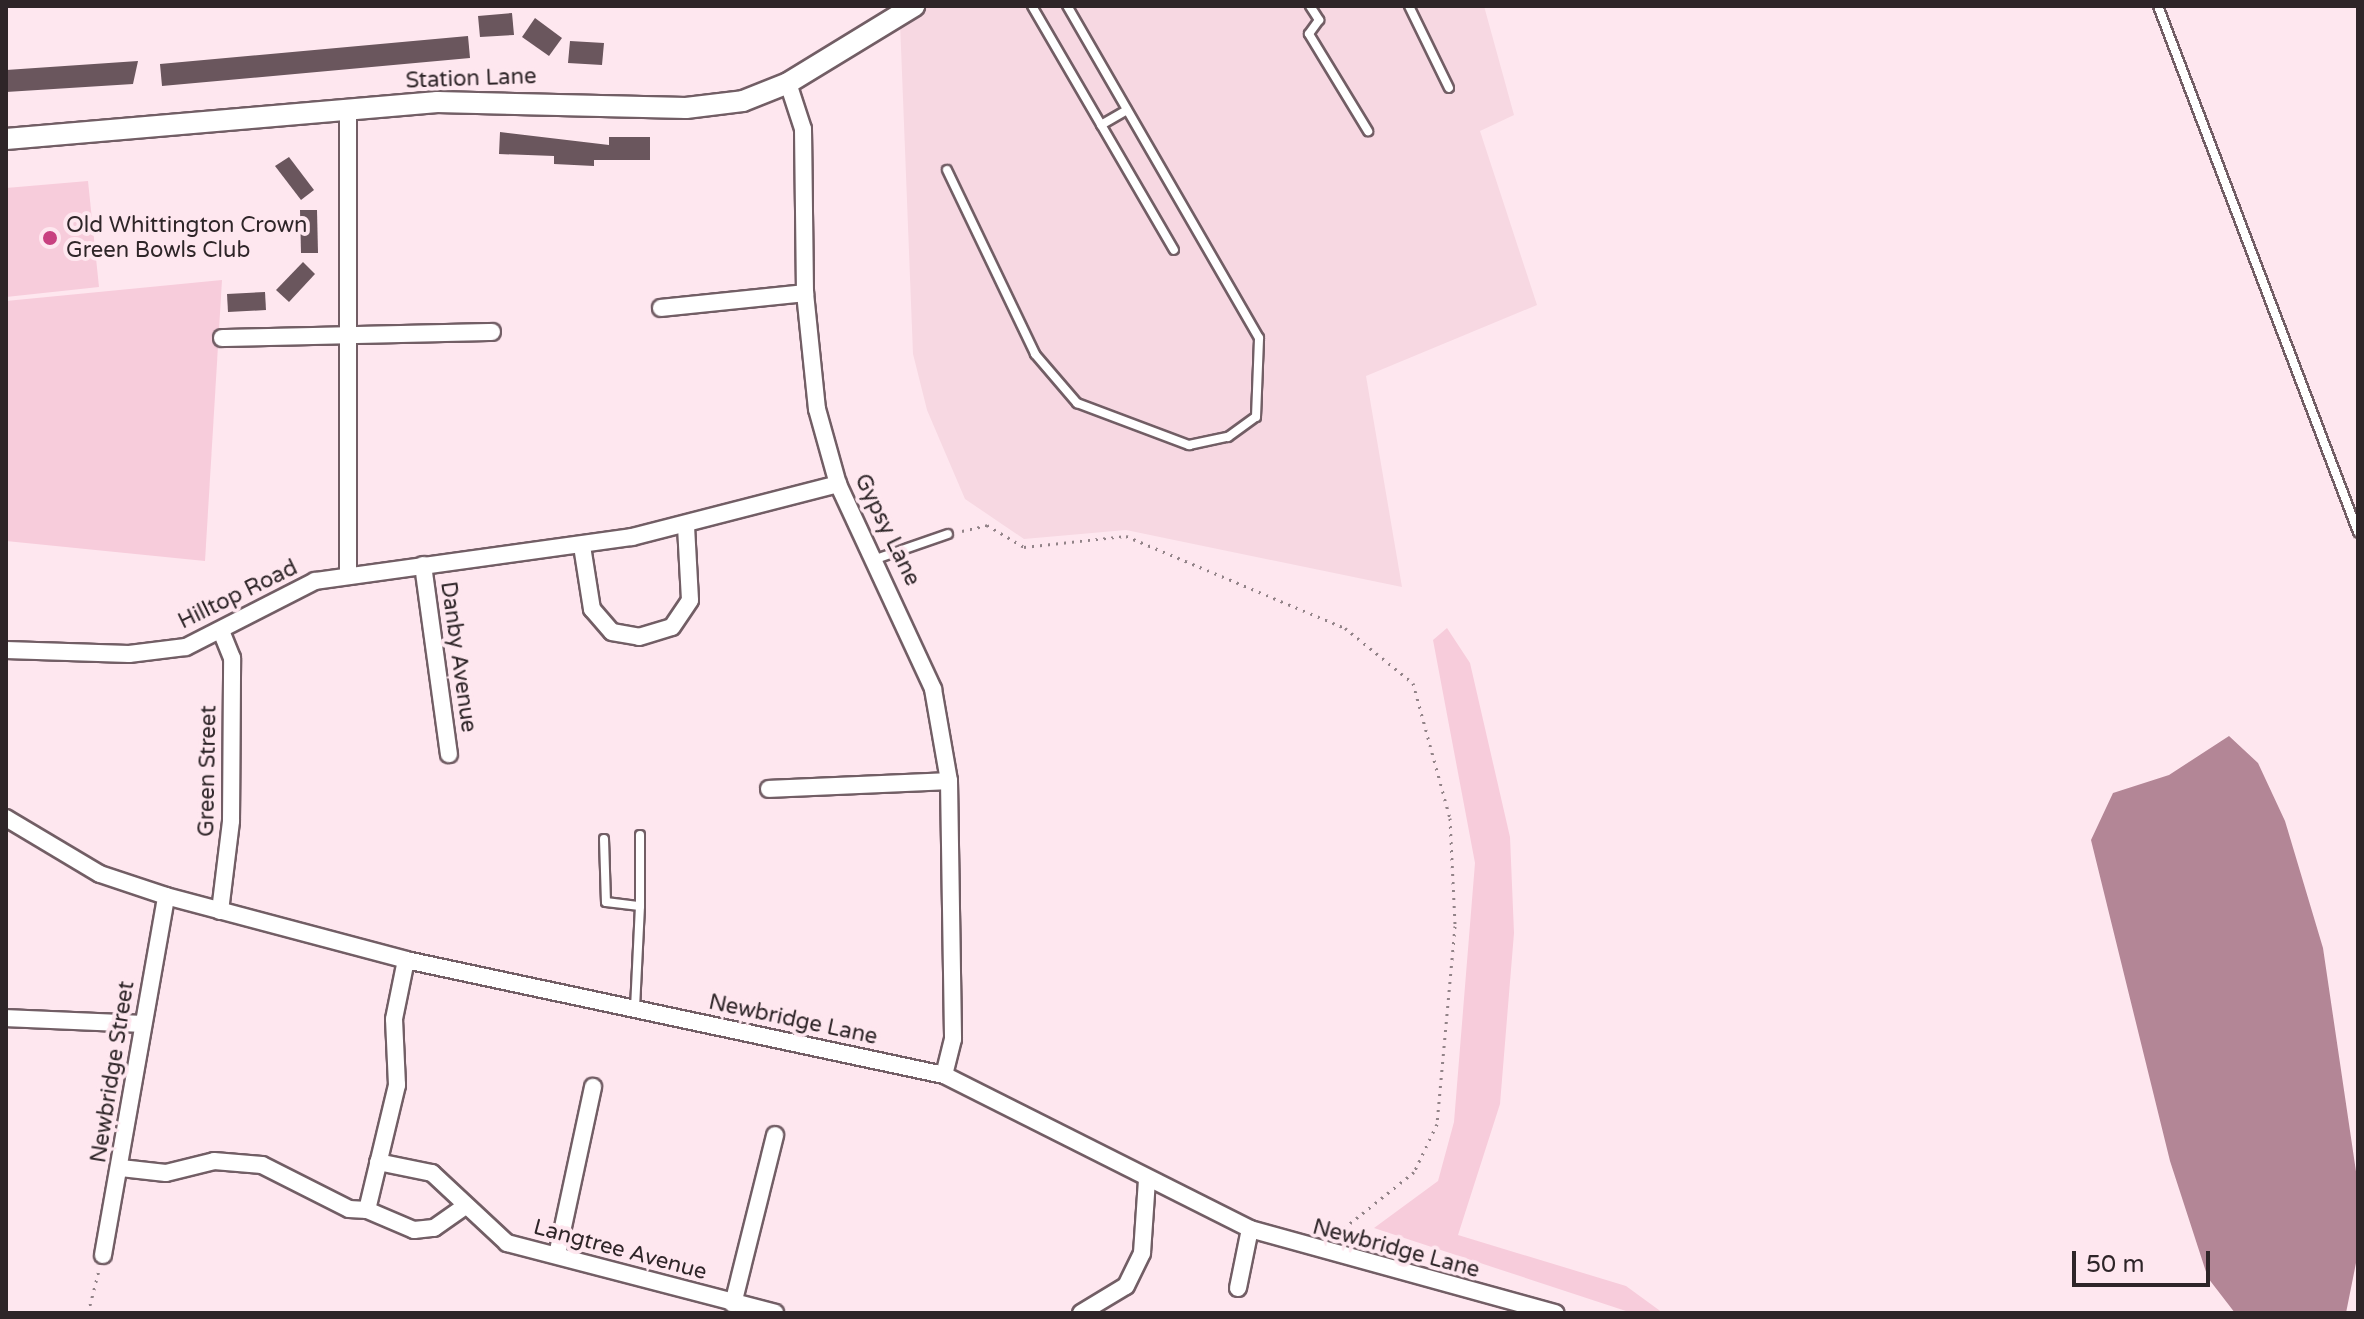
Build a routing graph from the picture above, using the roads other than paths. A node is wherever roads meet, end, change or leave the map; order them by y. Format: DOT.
graph roads {
  1 [pos="914,6"];
  2 [pos="1032,6"];
  3 [pos="1067,6"];
  4 [pos="1310,6"];
  5 [pos="1409,6"];
  6 [pos="2158,6"];
  7 [pos="788,83"];
  8 [pos="1449,88"];
  9 [pos="348,110"];
  10 [pos="1127,110"];
  11 [pos="1101,125"];
  12 [pos="1368,131"];
  13 [pos="6,139"];
  14 [pos="947,170"];
  15 [pos="1174,250"];
  16 [pos="805,293"];
  17 [pos="661,308"];
  18 [pos="492,332"];
  19 [pos="222,338"];
  20 [pos="344,339"];
  21 [pos="838,484"];
  22 [pos="686,526"];
  23 [pos="2358,532"];
  24 [pos="948,534"];
  25 [pos="582,546"];
  26 [pos="876,559"];
  27 [pos="423,565"];
  28 [pos="348,576"];
  29 [pos="222,633"];
  30 [pos="6,650"];
  31 [pos="449,754"];
  32 [pos="949,781"];
  33 [pos="769,789"];
  34 [pos="6,818"];
  35 [pos="640,835"];
  36 [pos="604,839"];
  37 [pos="166,896"];
  38 [pos="640,906"];
  39 [pos="220,911"];
  40 [pos="406,960"];
  41 [pos="635,1009"];
  42 [pos="6,1018"];
  43 [pos="142,1024"];
  44 [pos="944,1075"];
  45 [pos="593,1087"];
  46 [pos="775,1135"];
  47 [pos="378,1162"];
  48 [pos="121,1168"];
  49 [pos="1147,1179"];
  50 [pos="464,1207"];
  51 [pos="367,1210"];
  52 [pos="1250,1229"];
  53 [pos="103,1255"];
  54 [pos="557,1255"];
  55 [pos="1238,1288"];
  56 [pos="733,1304"];
  57 [pos="775,1313"];
  58 [pos="1081,1313"];
  59 [pos="1556,1313"];
  1 -- 7 [label="street, Station Lane"];
  2 -- 11 [label="lane"];
  3 -- 10 [label="lane"];
  4 -- 12 [label="lane"];
  5 -- 8 [label="lane"];
  6 -- 23 [label="lane"];
  7 -- 9 [label="street, Station Lane"];
  7 -- 16 [label="street, Gypsy Lane"];
  9 -- 13 [label="street, Station Lane"];
  9 -- 20 [label="street"];
  10 -- 11 [label="lane"];
  10 -- 14 [label="lane"];
  11 -- 15 [label="lane"];
  16 -- 17 [label="street"];
  16 -- 21 [label="street, Gypsy Lane"];
  18 -- 20 [label="street"];
  19 -- 20 [label="street"];
  20 -- 28 [label="street"];
  21 -- 22 [label="street, Danby Avenue"];
  21 -- 26 [label="street, Gypsy Lane"];
  22 -- 25 [label="street, Danby Avenue"];
  22 -- 25 [label="street"];
  24 -- 26 [label="lane"];
  25 -- 27 [label="street, Danby Avenue"];
  26 -- 32 [label="street, Gypsy Lane"];
  27 -- 28 [label="street, Danby Avenue"];
  27 -- 31 [label="street, Danby Avenue"];
  28 -- 29 [label="street, Hilltop Road"];
  29 -- 30 [label="street, Hilltop Road"];
  29 -- 39 [label="street, Green Street"];
  32 -- 33 [label="street"];
  32 -- 44 [label="street, Gypsy Lane"];
  34 -- 37 [label="street, Newbridge Lane"];
  35 -- 38 [label="lane"];
  36 -- 38 [label="lane"];
  37 -- 39 [label="street, Newbridge Lane"];
  37 -- 43 [label="street, Newbridge Street"];
  38 -- 41 [label="lane"];
  39 -- 40 [label="street, Newbridge Lane"];
  40 -- 41 [label="street, Newbridge Lane"];
  40 -- 47 [label="street"];
  41 -- 44 [label="street, Newbridge Lane"];
  42 -- 43 [label="street"];
  43 -- 48 [label="street, Newbridge Street"];
  44 -- 49 [label="street, Newbridge Lane"];
  45 -- 54 [label="street"];
  46 -- 56 [label="street"];
  47 -- 50 [label="street, Langtree Avenue"];
  47 -- 51 [label="street"];
  48 -- 51 [label="street"];
  48 -- 53 [label="street, Newbridge Street"];
  49 -- 52 [label="street, Newbridge Lane"];
  49 -- 58 [label="street"];
  50 -- 51 [label="street"];
  50 -- 54 [label="street, Langtree Avenue"];
  52 -- 55 [label="street"];
  52 -- 59 [label="street, Newbridge Lane"];
  54 -- 56 [label="street, Langtree Avenue"];
  56 -- 57 [label="street, Langtree Avenue"];
}
